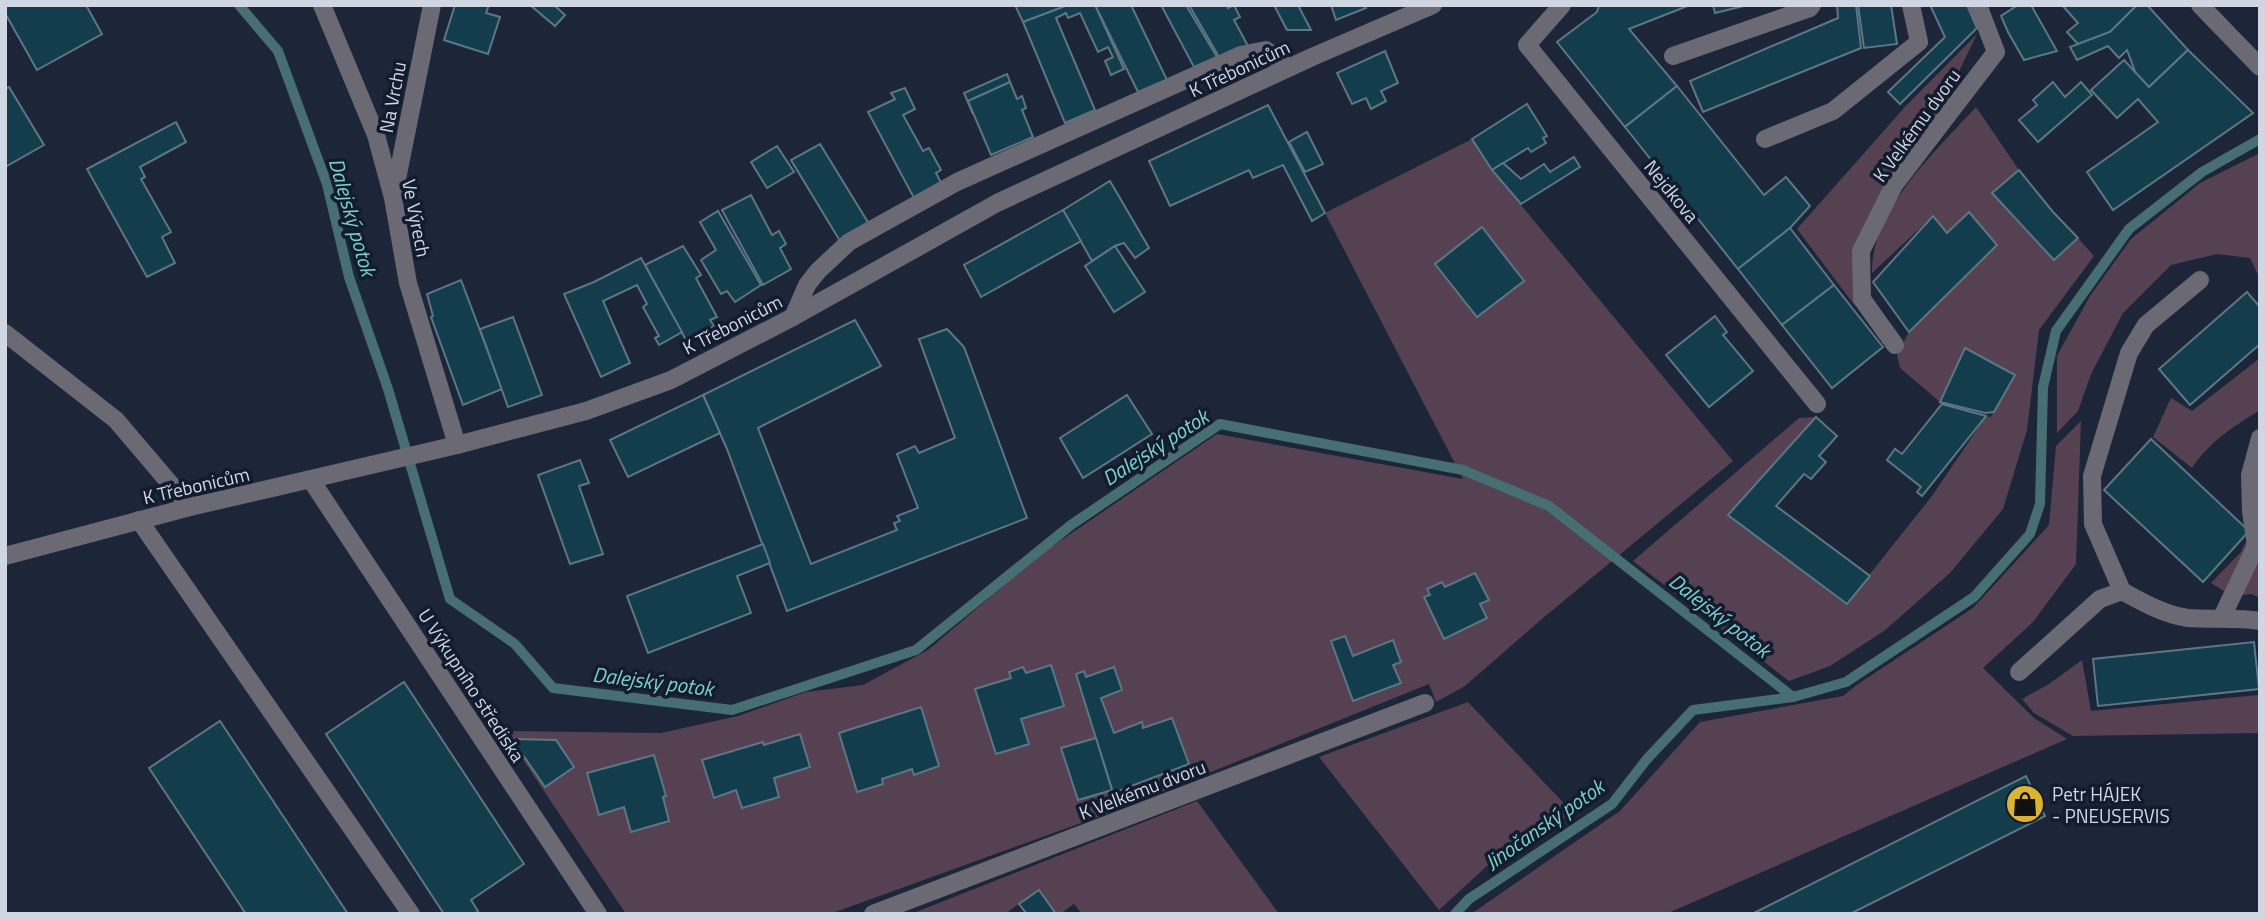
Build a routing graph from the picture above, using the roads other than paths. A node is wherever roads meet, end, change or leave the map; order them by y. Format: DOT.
graph roads {
  1 [pos="322,5"];
  2 [pos="432,5"];
  3 [pos="1433,5"];
  4 [pos="1562,5"];
  5 [pos="1812,5"];
  6 [pos="1911,5"];
  7 [pos="1978,5"];
  8 [pos="2200,5"];
  9 [pos="1673,56"];
  10 [pos="2260,67"];
  11 [pos="1288,68"];
  12 [pos="1765,139"];
  13 [pos="393,198"];
  14 [pos="2200,280"];
  15 [pos="793,317"];
  16 [pos="5,332"];
  17 [pos="1895,345"];
  18 [pos="1817,404"];
  19 [pos="2260,438"];
  20 [pos="457,444"];
  21 [pos="2255,474"];
  22 [pos="311,480"];
  23 [pos="190,507"];
  24 [pos="139,520"];
  25 [pos="5,556"];
  26 [pos="2122,591"];
  27 [pos="2222,617"];
  28 [pos="2260,621"];
  29 [pos="2019,672"];
  30 [pos="1425,703"];
  31 [pos="411,914"];
  32 [pos="598,914"];
  33 [pos="873,914"];
  1 -- 13 [label="street, Ve Výrech"];
  2 -- 13 [label="street, Na Vrchu"];
  3 -- 11 [label="street, K Třebonicům"];
  4 -- 18 [label="street, Nejdkova"];
  5 -- 9 [label="street"];
  6 -- 12 [label="street"];
  7 -- 17 [label="street, K Velkému dvoru"];
  8 -- 10 [label="street"];
  11 -- 15 [label="street, K Třebonicům"];
  11 -- 15 [label="street"];
  13 -- 20 [label="street, Ve Výrech"];
  14 -- 26 [label="street"];
  15 -- 20 [label="street, K Třebonicům"];
  16 -- 23 [label="street"];
  19 -- 21 [label="street"];
  20 -- 22 [label="street, K Třebonicům"];
  21 -- 27 [label="street"];
  22 -- 23 [label="street, K Třebonicům"];
  22 -- 32 [label="street, U Výkupního střediska"];
  23 -- 24 [label="street, K Třebonicům"];
  24 -- 25 [label="street, K Třebonicům"];
  24 -- 31 [label="street"];
  26 -- 27 [label="street"];
  26 -- 29 [label="street"];
  27 -- 28 [label="street"];
  30 -- 33 [label="street, K Velkému dvoru"];
}
